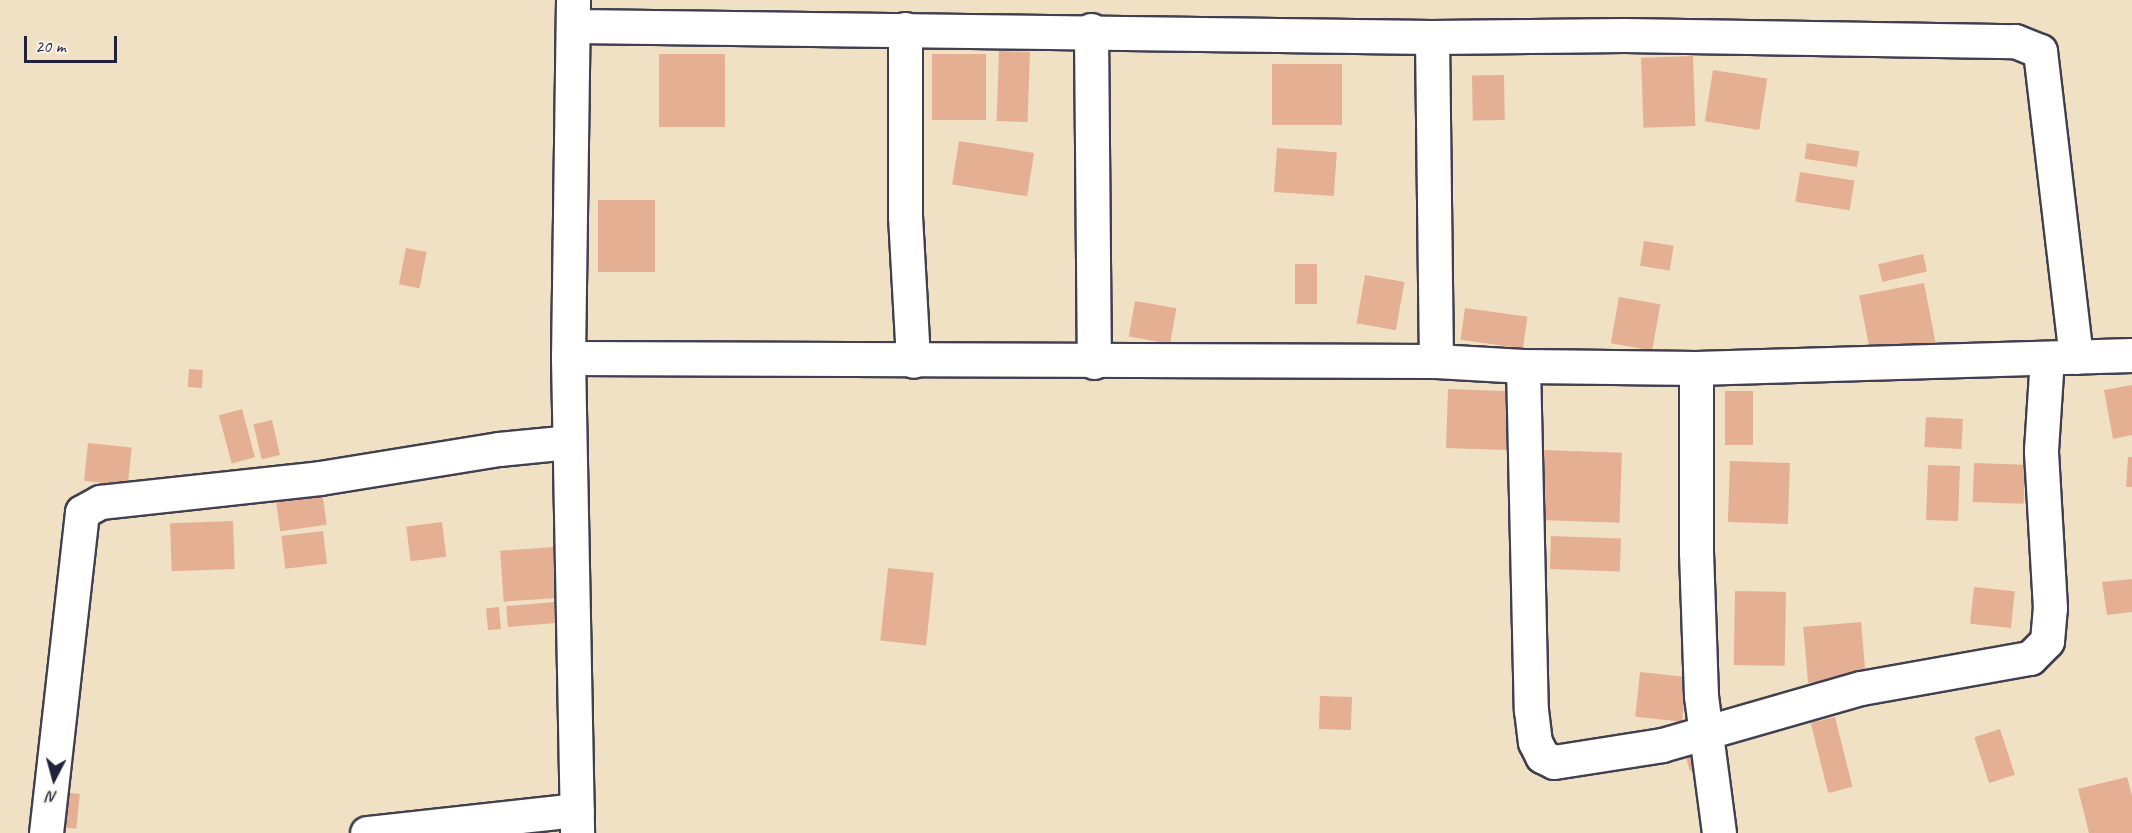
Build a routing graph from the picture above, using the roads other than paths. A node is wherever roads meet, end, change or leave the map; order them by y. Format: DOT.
graph roads {
  1 [pos="573,13"];
  2 [pos="905,29"];
  3 [pos="1091,30"];
  4 [pos="1432,37"];
  5 [pos="2132,355"];
  6 [pos="2062,357"];
  7 [pos="568,358"];
  8 [pos="913,361"];
  9 [pos="1436,361"];
  10 [pos="1094,362"];
  11 [pos="1523,366"];
  12 [pos="1696,368"];
  13 [pos="569,442"];
  14 [pos="1706,734"];
  15 [pos="577,822"];
  16 [pos="46,833"];
  17 [pos="366,833"];
  18 [pos="1719,833"];
  1 -- 2 [label="street"];
  1 -- 7 [label="street"];
  2 -- 3 [label="street"];
  2 -- 8 [label="street"];
  3 -- 4 [label="street"];
  3 -- 10 [label="street"];
  4 -- 6 [label="street"];
  4 -- 9 [label="street"];
  5 -- 6 [label="street"];
  6 -- 12 [label="street"];
  6 -- 14 [label="street"];
  7 -- 8 [label="street"];
  7 -- 13 [label="street"];
  8 -- 10 [label="street"];
  9 -- 10 [label="street"];
  9 -- 11 [label="street"];
  11 -- 12 [label="street"];
  11 -- 14 [label="street"];
  12 -- 14 [label="street"];
  13 -- 15 [label="street"];
  13 -- 16 [label="street"];
  14 -- 18 [label="street"];
  15 -- 17 [label="street"];
}
